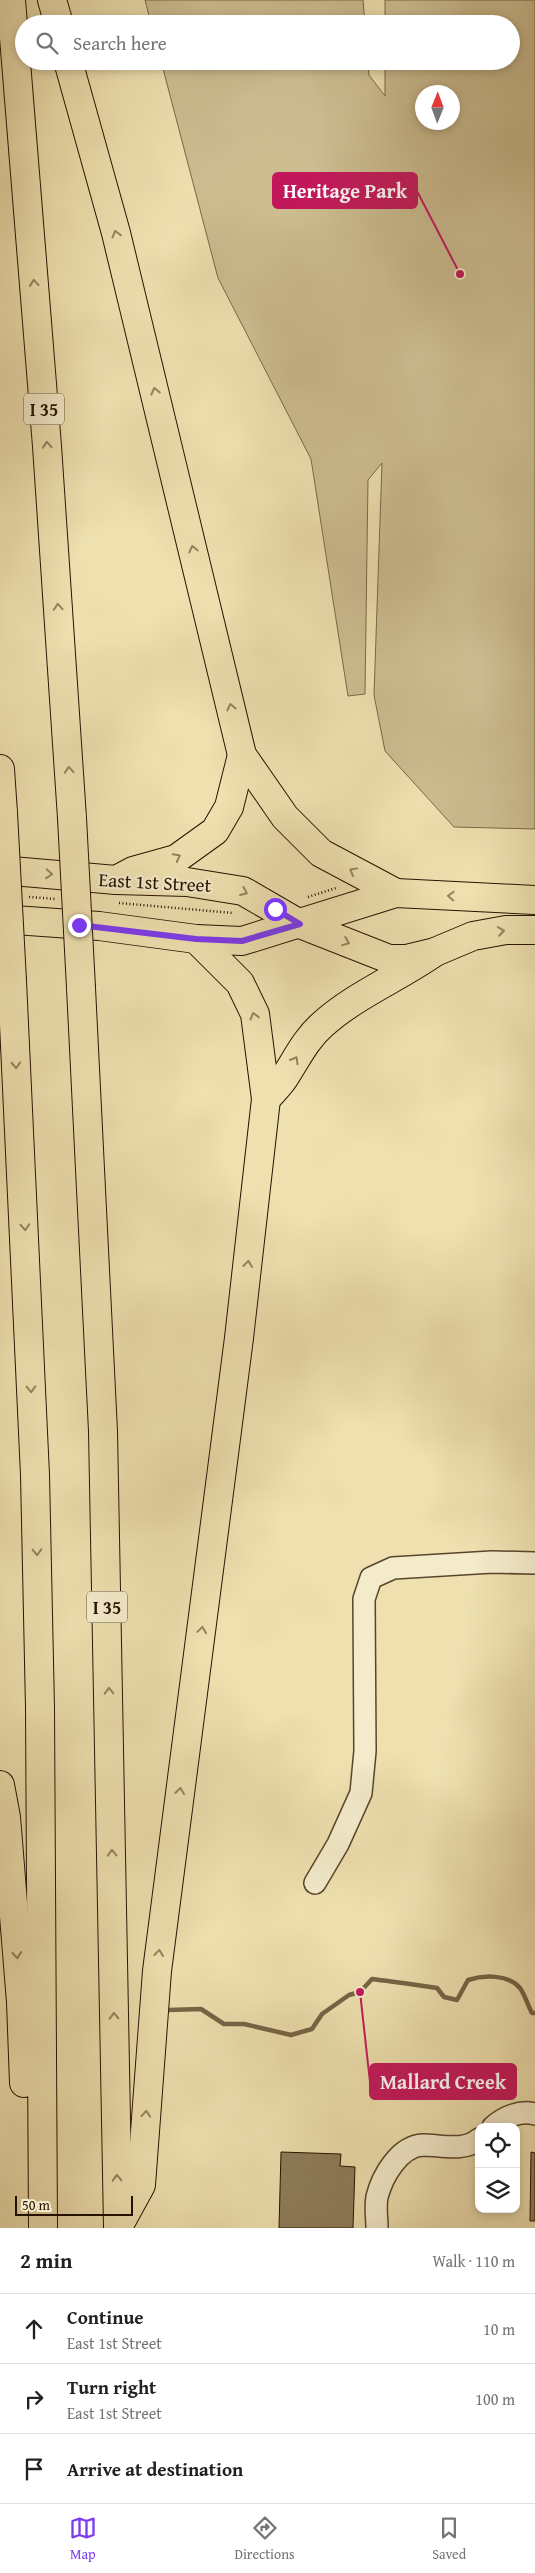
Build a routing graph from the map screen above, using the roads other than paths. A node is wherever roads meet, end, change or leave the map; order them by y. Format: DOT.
graph roads {
  1 [pos="11,0"];
  2 [pos="52,0"];
  3 [pos="56,15"];
  4 [pos="15,50"];
  5 [pos="17,70"];
  6 [pos="71,70"];
  7 [pos="242,755"];
  8 [pos="0,769"];
  9 [pos="0,870"];
  10 [pos="116,880"];
  11 [pos="396,893"];
  12 [pos="535,900"];
  13 [pos="0,919"];
  14 [pos="300,924"];
  15 [pos="535,930"];
  16 [pos="196,939"];
  17 [pos="435,952"];
  18 [pos="266,1098"];
  19 [pos="535,1563"];
  20 [pos="0,1785"];
  21 [pos="315,1883"];
  22 [pos="535,2114"];
  23 [pos="498,2123"];
  24 [pos="475,2141"];
  25 [pos="43,2200"];
  26 [pos="43,2228"];
  27 [pos="118,2228"];
  28 [pos="377,2228"];
  4 -- 1 [label="main road, I 35, one-way, bridge"];
  2 -- 3 [label="main road"];
  27 -- 5 [label="main road, I 35, one-way, bridge"];
  7 -- 6 [label="main road, one-way"];
  10 -- 7 [label="main road, one-way"];
  11 -- 7 [label="main road, one-way"];
  8 -- 25 [label="main road, one-way, bridge"];
  9 -- 10 [label="main road, East 1st Street, one-way"];
  10 -- 14 [label="main road, East 1st Street, one-way"];
  12 -- 11 [label="main road, one-way"];
  11 -- 14 [label="main road"];
  13 -- 16 [label="main road"];
  14 -- 16 [label="main road"];
  14 -- 17 [label="main road, East 1st Street, one-way"];
  17 -- 15 [label="main road, East 1st Street, one-way"];
  18 -- 16 [label="main road, one-way"];
  18 -- 17 [label="main road, one-way"];
  27 -- 18 [label="main road, one-way"];
  19 -- 21 [label="lane"];
  20 -- 25 [label="main road, one-way"];
  22 -- 23 [label="lane"];
  24 -- 28 [label="lane"];
  25 -- 26 [label="main road"];
}
